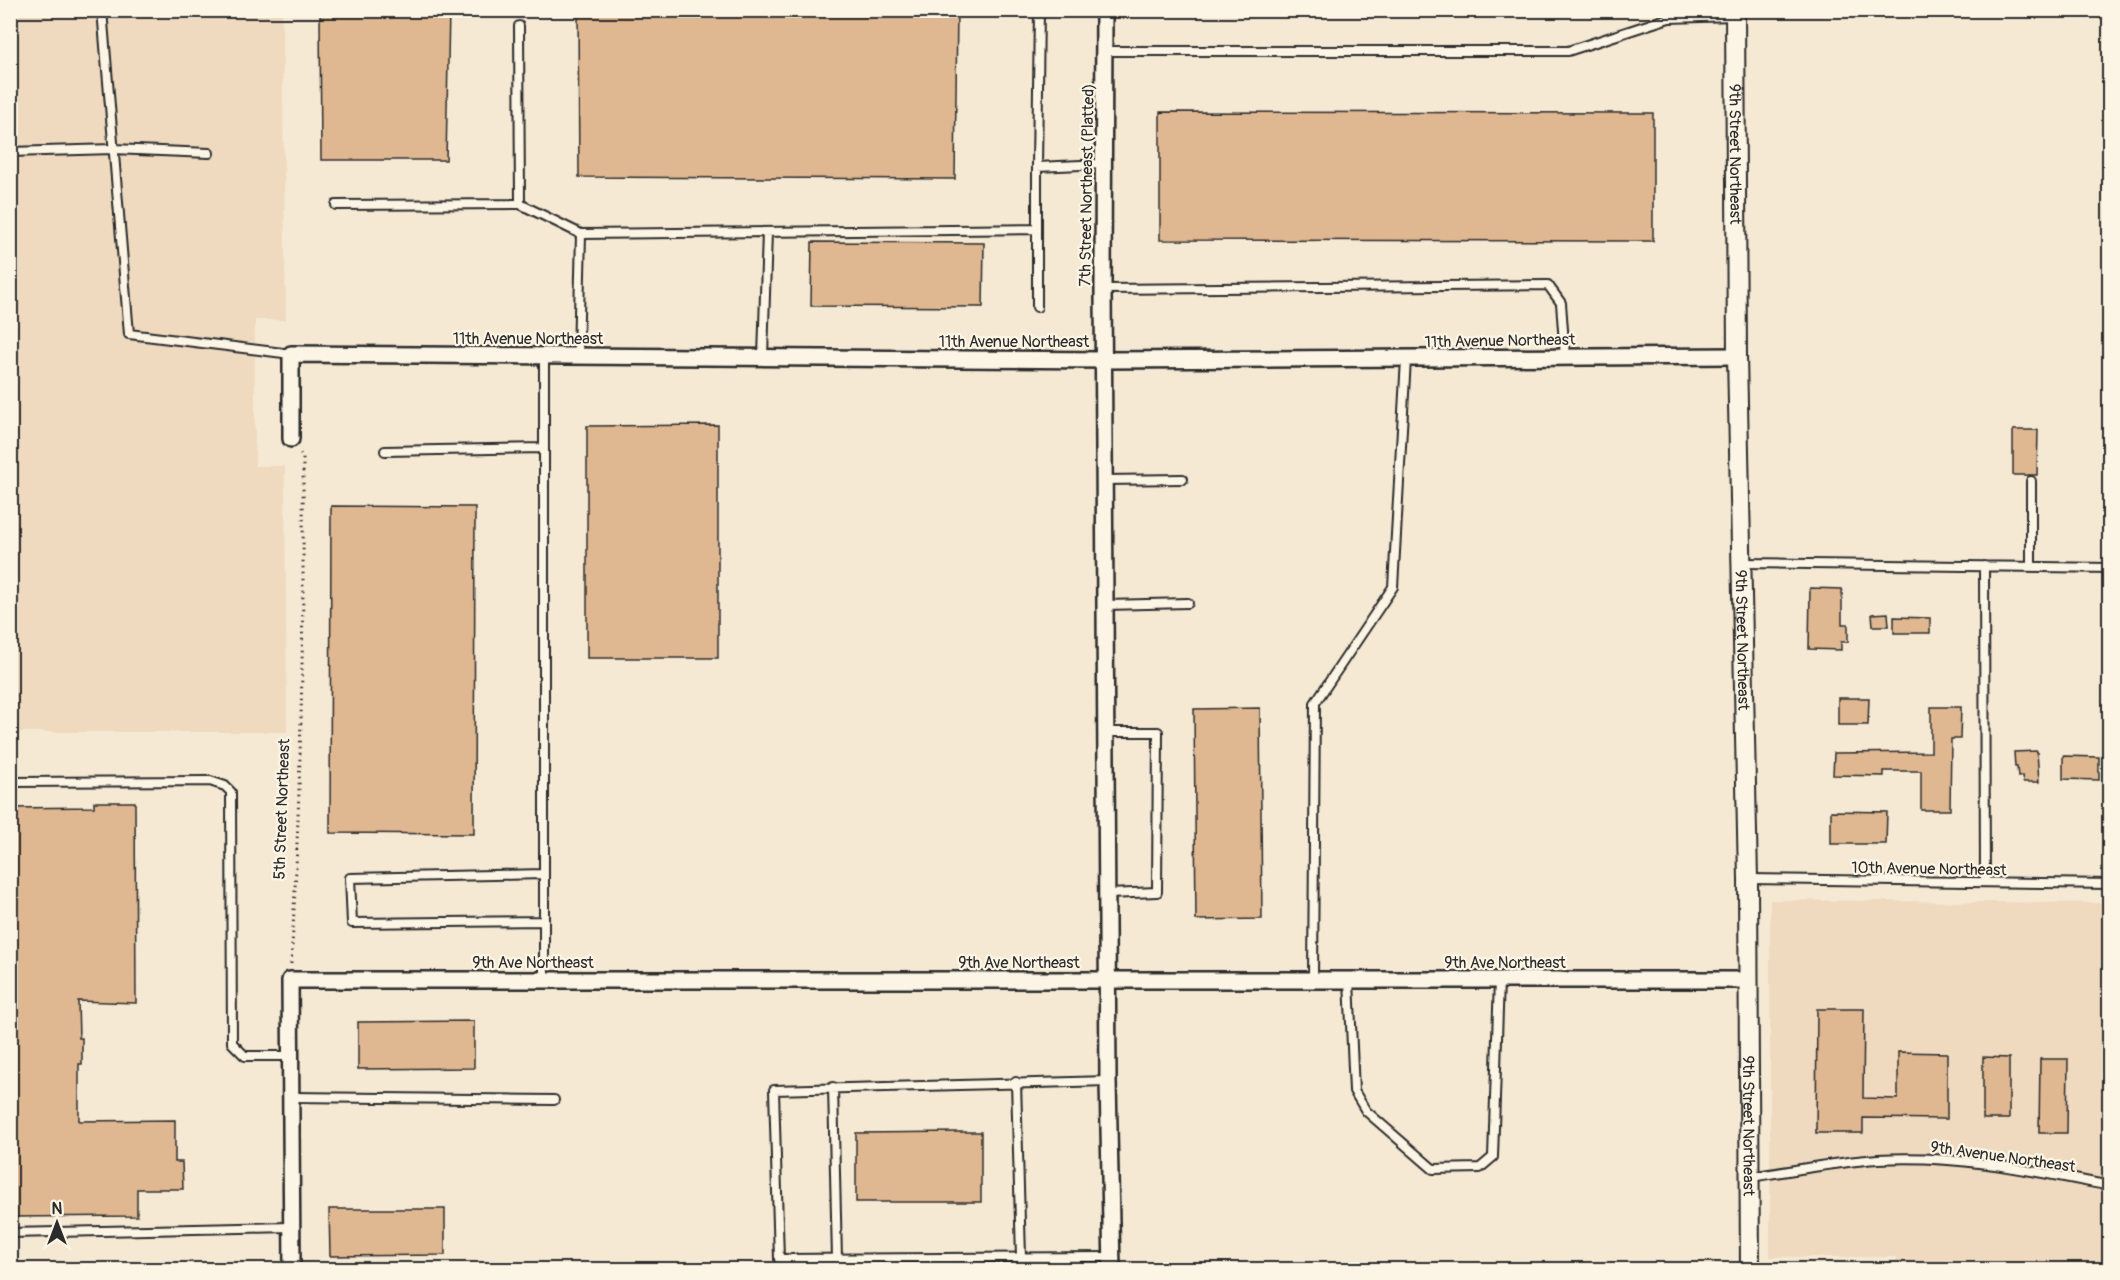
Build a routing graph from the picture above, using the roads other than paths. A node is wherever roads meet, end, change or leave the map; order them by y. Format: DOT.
graph roads {
  1 [pos="102,10"];
  2 [pos="1039,10"];
  3 [pos="1104,10"];
  4 [pos="1735,13"];
  5 [pos="1669,14"];
  6 [pos="519,26"];
  7 [pos="1105,51"];
  8 [pos="113,149"];
  9 [pos="10,152"];
  10 [pos="209,153"];
  11 [pos="1105,164"];
  12 [pos="1036,167"];
  13 [pos="520,204"];
  14 [pos="336,205"];
  15 [pos="1036,229"];
  16 [pos="767,232"];
  17 [pos="581,234"];
  18 [pos="1103,289"];
  19 [pos="1036,307"];
  20 [pos="291,354"];
  21 [pos="543,356"];
  22 [pos="578,356"];
  23 [pos="1737,356"];
  24 [pos="762,357"];
  25 [pos="1565,357"];
  26 [pos="1406,359"];
  27 [pos="1103,360"];
  28 [pos="291,439"];
  29 [pos="543,448"];
  30 [pos="385,451"];
  31 [pos="1183,479"];
  32 [pos="1104,480"];
  33 [pos="2031,481"];
  34 [pos="1742,563"];
  35 [pos="1984,566"];
  36 [pos="2031,567"];
  37 [pos="2109,568"];
  38 [pos="1188,603"];
  39 [pos="1106,605"];
  40 [pos="1107,732"];
  41 [pos="10,782"];
  42 [pos="544,874"];
  43 [pos="1748,879"];
  44 [pos="1984,882"];
  45 [pos="2109,884"];
  46 [pos="1108,894"];
  47 [pos="544,921"];
  48 [pos="1313,979"];
  49 [pos="544,980"];
  50 [pos="1109,980"];
  51 [pos="1349,980"];
  52 [pos="1499,980"];
  53 [pos="1748,980"];
  54 [pos="291,1056"];
  55 [pos="1108,1081"];
  56 [pos="1016,1082"];
  57 [pos="833,1087"];
  58 [pos="291,1097"];
  59 [pos="554,1100"];
  60 [pos="1749,1178"];
  61 [pos="2109,1186"];
  62 [pos="292,1227"];
  63 [pos="10,1233"];
  64 [pos="1021,1257"];
  65 [pos="837,1259"];
  66 [pos="1112,1263"];
  67 [pos="292,1269"];
  68 [pos="1749,1269"];
  1 -- 8 [label="lane"];
  2 -- 12 [label="lane"];
  3 -- 7 [label="street, 7th Street Northeast (Platted)"];
  4 -- 5 [label="lane"];
  4 -- 23 [label="street, 9th Street Northeast"];
  5 -- 7 [label="lane"];
  6 -- 13 [label="lane"];
  7 -- 11 [label="street, 7th Street Northeast (Platted)"];
  8 -- 9 [label="lane"];
  8 -- 10 [label="lane"];
  8 -- 20 [label="lane"];
  11 -- 12 [label="lane"];
  11 -- 18 [label="street, 7th Street Northeast (Platted)"];
  12 -- 15 [label="lane"];
  13 -- 14 [label="lane"];
  13 -- 17 [label="lane"];
  15 -- 16 [label="lane"];
  15 -- 19 [label="lane"];
  16 -- 17 [label="lane"];
  16 -- 24 [label="lane"];
  17 -- 22 [label="lane"];
  18 -- 25 [label="lane"];
  18 -- 27 [label="street, 7th Street Northeast (Platted)"];
  20 -- 21 [label="street, 11th Avenue Northeast"];
  20 -- 28 [label="street"];
  21 -- 22 [label="street, 11th Avenue Northeast"];
  21 -- 29 [label="lane"];
  22 -- 24 [label="street, 11th Avenue Northeast"];
  23 -- 25 [label="street, 11th Avenue Northeast"];
  23 -- 34 [label="street, 9th Street Northeast"];
  24 -- 27 [label="street, 11th Avenue Northeast"];
  25 -- 26 [label="street, 11th Avenue Northeast"];
  26 -- 27 [label="street, 11th Avenue Northeast"];
  26 -- 48 [label="lane"];
  27 -- 32 [label="street, 7th Street Northeast (Platted)"];
  29 -- 30 [label="lane"];
  29 -- 42 [label="lane"];
  31 -- 32 [label="lane"];
  32 -- 39 [label="street, 7th Street Northeast (Platted)"];
  33 -- 36 [label="lane"];
  34 -- 35 [label="lane"];
  34 -- 43 [label="street, 9th Street Northeast"];
  35 -- 36 [label="lane"];
  35 -- 44 [label="lane"];
  36 -- 37 [label="lane"];
  38 -- 39 [label="lane"];
  39 -- 40 [label="street, 7th Street Northeast (Platted)"];
  40 -- 46 [label="street, 7th Street Northeast (Platted)"];
  40 -- 46 [label="lane"];
  41 -- 54 [label="lane"];
  42 -- 47 [label="lane"];
  42 -- 47 [label="lane"];
  43 -- 44 [label="lane, 10th Avenue Northeast"];
  43 -- 53 [label="street, 9th Street Northeast"];
  44 -- 45 [label="lane, 10th Avenue Northeast"];
  46 -- 50 [label="street, 7th Street Northeast (Platted)"];
  47 -- 49 [label="lane"];
  48 -- 50 [label="street, 9th Ave Northeast"];
  48 -- 51 [label="street, 9th Ave Northeast"];
  49 -- 50 [label="street, 9th Ave Northeast"];
  49 -- 54 [label="street, 9th Ave Northeast"];
  50 -- 55 [label="street, 7th Street Northeast (Platted)"];
  51 -- 52 [label="street, 9th Ave Northeast"];
  51 -- 52 [label="lane"];
  52 -- 53 [label="street, 9th Ave Northeast"];
  53 -- 60 [label="street, 9th Street Northeast"];
  54 -- 58 [label="street"];
  55 -- 56 [label="lane"];
  55 -- 66 [label="street, 7th Street Northeast (Platted)"];
  56 -- 57 [label="lane"];
  56 -- 64 [label="lane"];
  57 -- 65 [label="lane"];
  57 -- 65 [label="lane"];
  58 -- 59 [label="lane"];
  58 -- 62 [label="street"];
  60 -- 61 [label="lane, 9th Avenue Northeast"];
  60 -- 68 [label="street, 9th Street Northeast"];
  62 -- 63 [label="lane"];
  62 -- 67 [label="street"];
  64 -- 65 [label="lane"];
  64 -- 66 [label="lane"];
}
